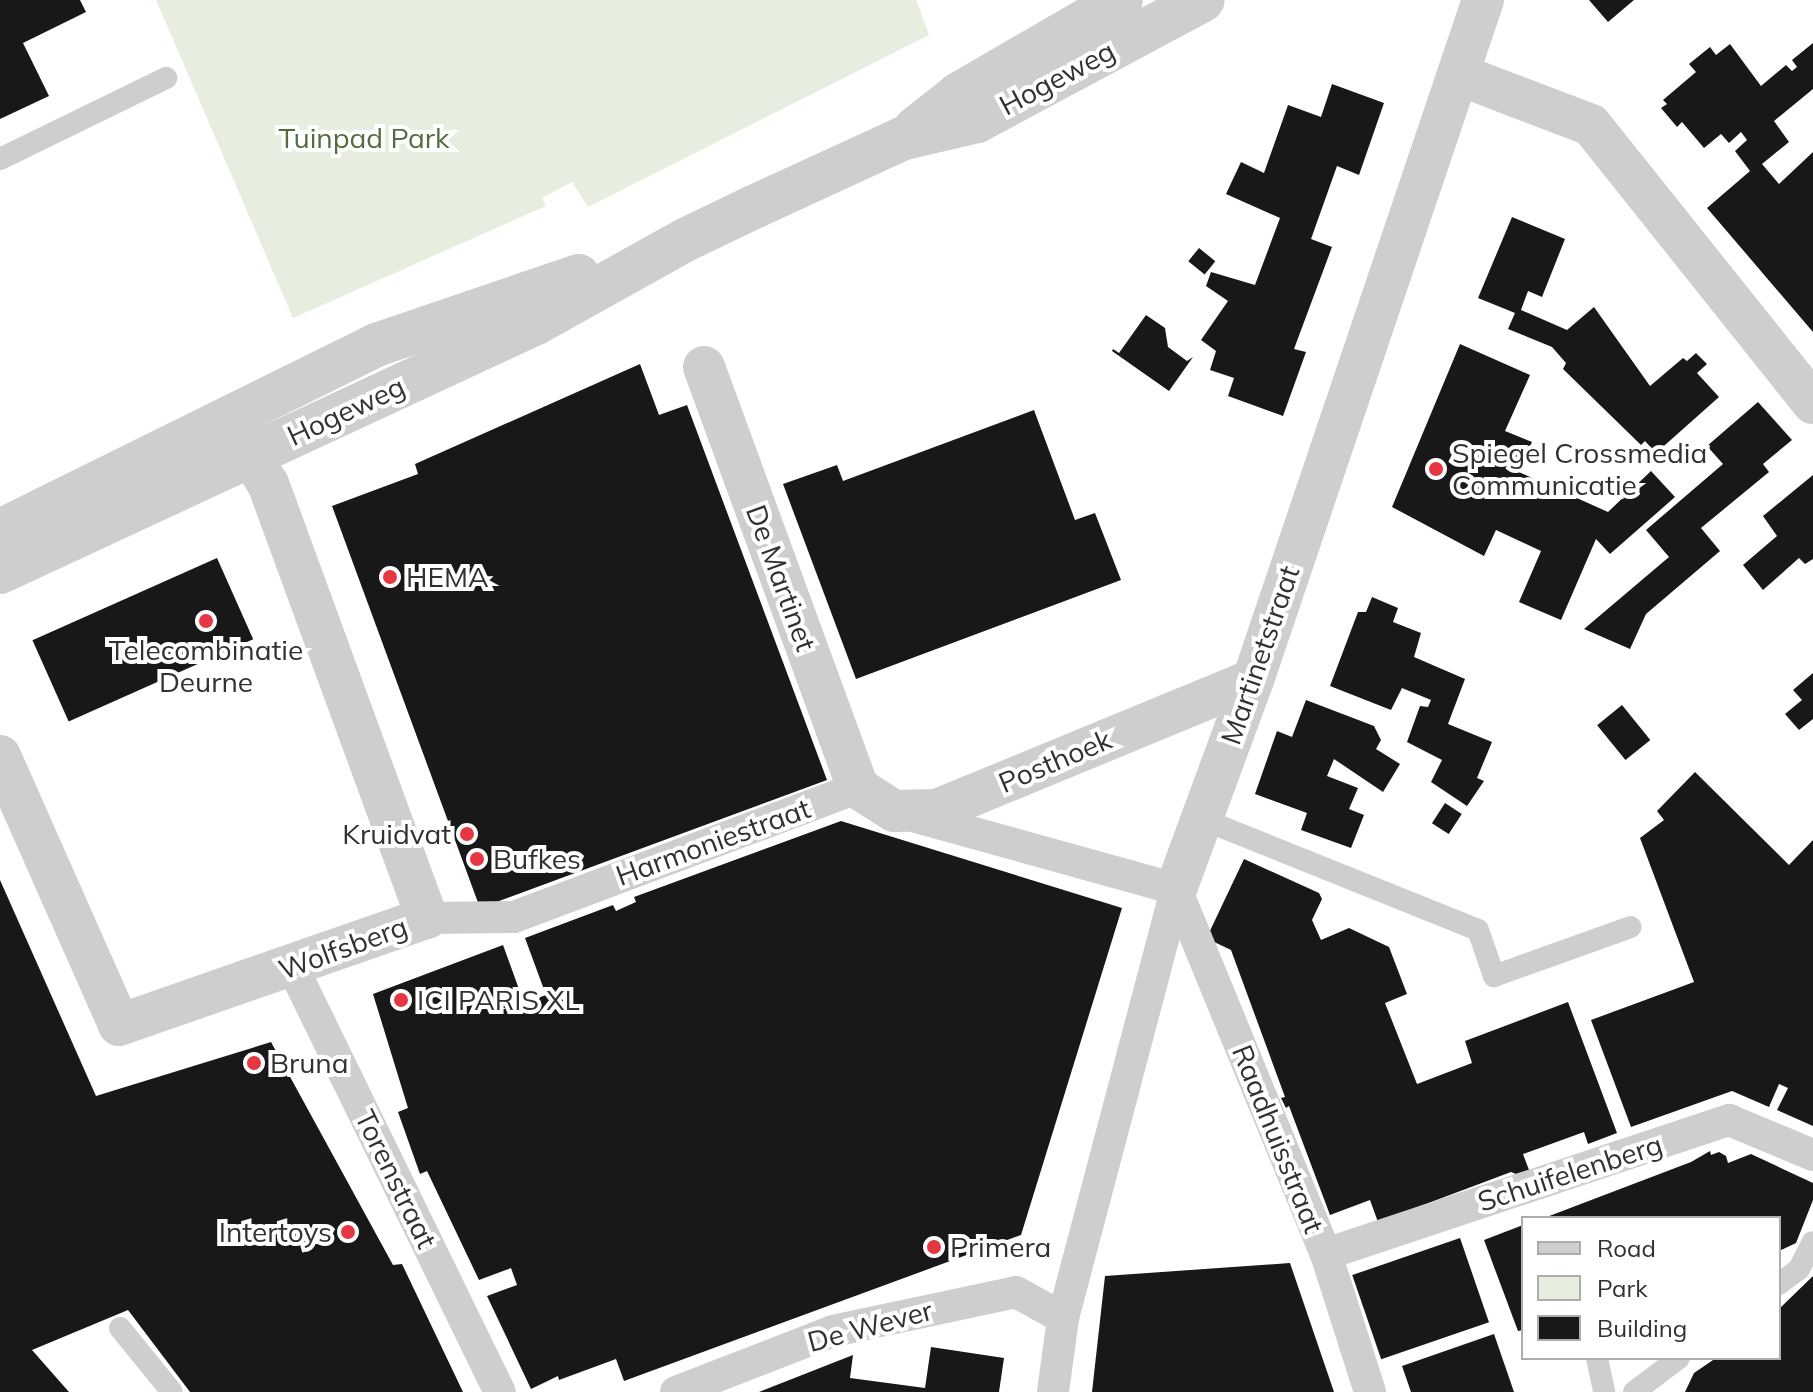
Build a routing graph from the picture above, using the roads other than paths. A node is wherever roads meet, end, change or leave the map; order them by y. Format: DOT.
graph roads {
  1 [pos="1121,0"];
  2 [pos="1203,0"];
  3 [pos="1483,0"];
  4 [pos="1460,75"];
  5 [pos="166,78"];
  6 [pos="904,138"];
  7 [pos="0,159"];
  8 [pos="704,367"];
  9 [pos="1813,403"];
  10 [pos="240,438"];
  11 [pos="0,531"];
  12 [pos="0,572"];
  13 [pos="1253,680"];
  14 [pos="0,756"];
  15 [pos="858,788"];
  16 [pos="894,811"];
  17 [pos="1202,819"];
  18 [pos="1176,889"];
  19 [pos="427,918"];
  20 [pos="1631,927"];
  21 [pos="292,966"];
  22 [pos="1813,1155"];
  23 [pos="1813,1242"];
  24 [pos="1326,1254"];
  25 [pos="1781,1282"];
  26 [pos="1063,1318"];
  27 [pos="120,1328"];
  28 [pos="1597,1360"];
  29 [pos="1676,1360"];
  30 [pos="172,1392"];
  31 [pos="500,1392"];
  32 [pos="676,1392"];
  33 [pos="1053,1392"];
  34 [pos="1370,1392"];
  35 [pos="1604,1392"];
  36 [pos="1634,1392"];
  1 -- 6 [label="street, Hogeweg"];
  2 -- 6 [label="street, Hogeweg"];
  3 -- 4 [label="street, Martinetstraat"];
  4 -- 9 [label="street"];
  4 -- 13 [label="street, Martinetstraat"];
  5 -- 7 [label="lane"];
  6 -- 10 [label="street, Hogeweg"];
  8 -- 15 [label="street, De Martinet"];
  10 -- 11 [label="street, Hogeweg"];
  10 -- 12 [label="street, Hogeweg"];
  10 -- 19 [label="street, Wolfsberg"];
  13 -- 16 [label="street, Posthoek"];
  13 -- 17 [label="street, Martinetstraat"];
  14 -- 21 [label="street, Wolfsberg"];
  15 -- 16 [label="street"];
  15 -- 19 [label="street, Harmoniestraat"];
  16 -- 18 [label="street"];
  17 -- 18 [label="street, Martinetstraat"];
  17 -- 20 [label="lane"];
  18 -- 24 [label="street, Raadhuisstraat"];
  18 -- 26 [label="street, Martinetstraat"];
  19 -- 21 [label="street, Wolfsberg"];
  21 -- 31 [label="street, Torenstraat"];
  22 -- 24 [label="street, Schuifelenberg"];
  23 -- 25 [label="lane"];
  24 -- 34 [label="street, Raadhuisstraat"];
  26 -- 32 [label="street, De Wever"];
  26 -- 33 [label="street, Martinetstraat"];
  27 -- 30 [label="lane"];
  28 -- 35 [label="lane"];
  29 -- 36 [label="lane"];
}
